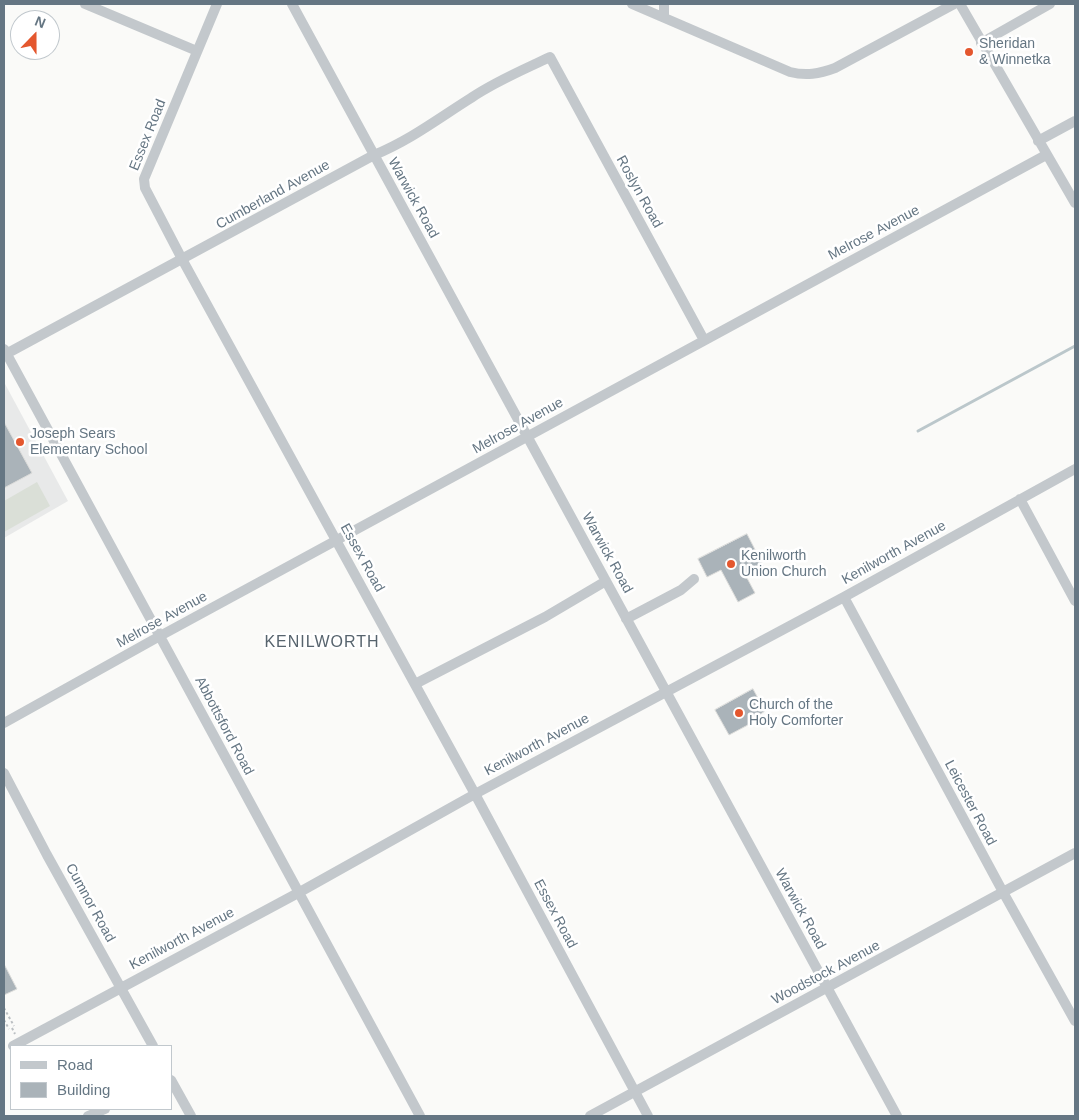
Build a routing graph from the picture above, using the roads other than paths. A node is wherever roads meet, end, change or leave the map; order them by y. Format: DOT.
graph roads {
  1 [pos="85,4"];
  2 [pos="217,4"];
  3 [pos="292,4"];
  4 [pos="632,4"];
  5 [pos="664,4"];
  6 [pos="954,4"];
  7 [pos="960,4"];
  8 [pos="1050,4"];
  9 [pos="664,17"];
  10 [pos="982,43"];
  11 [pos="197,51"];
  12 [pos="550,57"];
  13 [pos="1075,121"];
  14 [pos="1038,141"];
  15 [pos="374,155"];
  16 [pos="1046,155"];
  17 [pos="1075,203"];
  18 [pos="182,259"];
  19 [pos="704,340"];
  20 [pos="5,351"];
  21 [pos="527,437"];
  22 [pos="1075,469"];
  23 [pos="1020,499"];
  24 [pos="336,541"];
  25 [pos="694,579"];
  26 [pos="606,582"];
  27 [pos="844,597"];
  28 [pos="1075,601"];
  29 [pos="626,619"];
  30 [pos="160,636"];
  31 [pos="415,684"];
  32 [pos="666,691"];
  33 [pos="4,723"];
  34 [pos="4,772"];
  35 [pos="475,794"];
  36 [pos="1075,853"];
  37 [pos="1003,892"];
  38 [pos="298,893"];
  39 [pos="121,987"];
  40 [pos="827,988"];
  41 [pos="1075,1021"];
  42 [pos="16,1045"];
  43 [pos="152,1045"];
  44 [pos="172,1082"];
  45 [pos="635,1092"];
  46 [pos="103,1110"];
  47 [pos="88,1116"];
  48 [pos="191,1116"];
  49 [pos="420,1116"];
  50 [pos="590,1116"];
  51 [pos="648,1116"];
  52 [pos="897,1116"];
  1 -- 11 [label="street"];
  2 -- 11 [label="street, Essex Road"];
  3 -- 15 [label="street, Warwick Road"];
  4 -- 9 [label="street"];
  5 -- 9 [label="street"];
  6 -- 9 [label="street"];
  7 -- 10 [label="street"];
  8 -- 10 [label="street"];
  10 -- 14 [label="street"];
  11 -- 18 [label="street, Essex Road"];
  12 -- 15 [label="street, Cumberland Avenue"];
  12 -- 19 [label="street, Roslyn Road"];
  13 -- 14 [label="street"];
  14 -- 16 [label="street"];
  15 -- 18 [label="street, Cumberland Avenue"];
  15 -- 21 [label="street, Warwick Road"];
  16 -- 17 [label="street"];
  16 -- 19 [label="street, Melrose Avenue"];
  18 -- 20 [label="street, Cumberland Avenue"];
  18 -- 24 [label="street, Essex Road"];
  19 -- 21 [label="street, Melrose Avenue"];
  20 -- 30 [label="street, Abbottsford Road"];
  21 -- 24 [label="street, Melrose Avenue"];
  21 -- 26 [label="street, Warwick Road"];
  22 -- 23 [label="street, Kenilworth Avenue"];
  23 -- 27 [label="street, Kenilworth Avenue"];
  23 -- 28 [label="street"];
  24 -- 30 [label="street, Melrose Avenue"];
  24 -- 31 [label="street, Essex Road"];
  25 -- 29 [label="street"];
  26 -- 29 [label="street, Warwick Road"];
  26 -- 31 [label="street"];
  27 -- 32 [label="street, Kenilworth Avenue"];
  27 -- 37 [label="street, Leicester Road"];
  29 -- 32 [label="street, Warwick Road"];
  30 -- 33 [label="street, Melrose Avenue"];
  30 -- 38 [label="street, Abbottsford Road"];
  31 -- 35 [label="street, Essex Road"];
  32 -- 35 [label="street, Kenilworth Avenue"];
  32 -- 40 [label="street, Warwick Road"];
  34 -- 39 [label="street, Cumnor Road"];
  35 -- 38 [label="street, Kenilworth Avenue"];
  35 -- 45 [label="street, Essex Road"];
  36 -- 37 [label="street, Woodstock Avenue"];
  37 -- 40 [label="street, Woodstock Avenue"];
  37 -- 41 [label="street, Leicester Road"];
  38 -- 39 [label="street, Kenilworth Avenue"];
  38 -- 49 [label="street, Abbottsford Road"];
  39 -- 42 [label="street, Kenilworth Avenue"];
  39 -- 43 [label="street, Cumnor Road"];
  40 -- 45 [label="street, Woodstock Avenue"];
  40 -- 52 [label="street, Warwick Road"];
  44 -- 48 [label="street"];
  45 -- 50 [label="street, Woodstock Avenue"];
  45 -- 51 [label="street, Essex Road"];
  46 -- 47 [label="street"];
}
